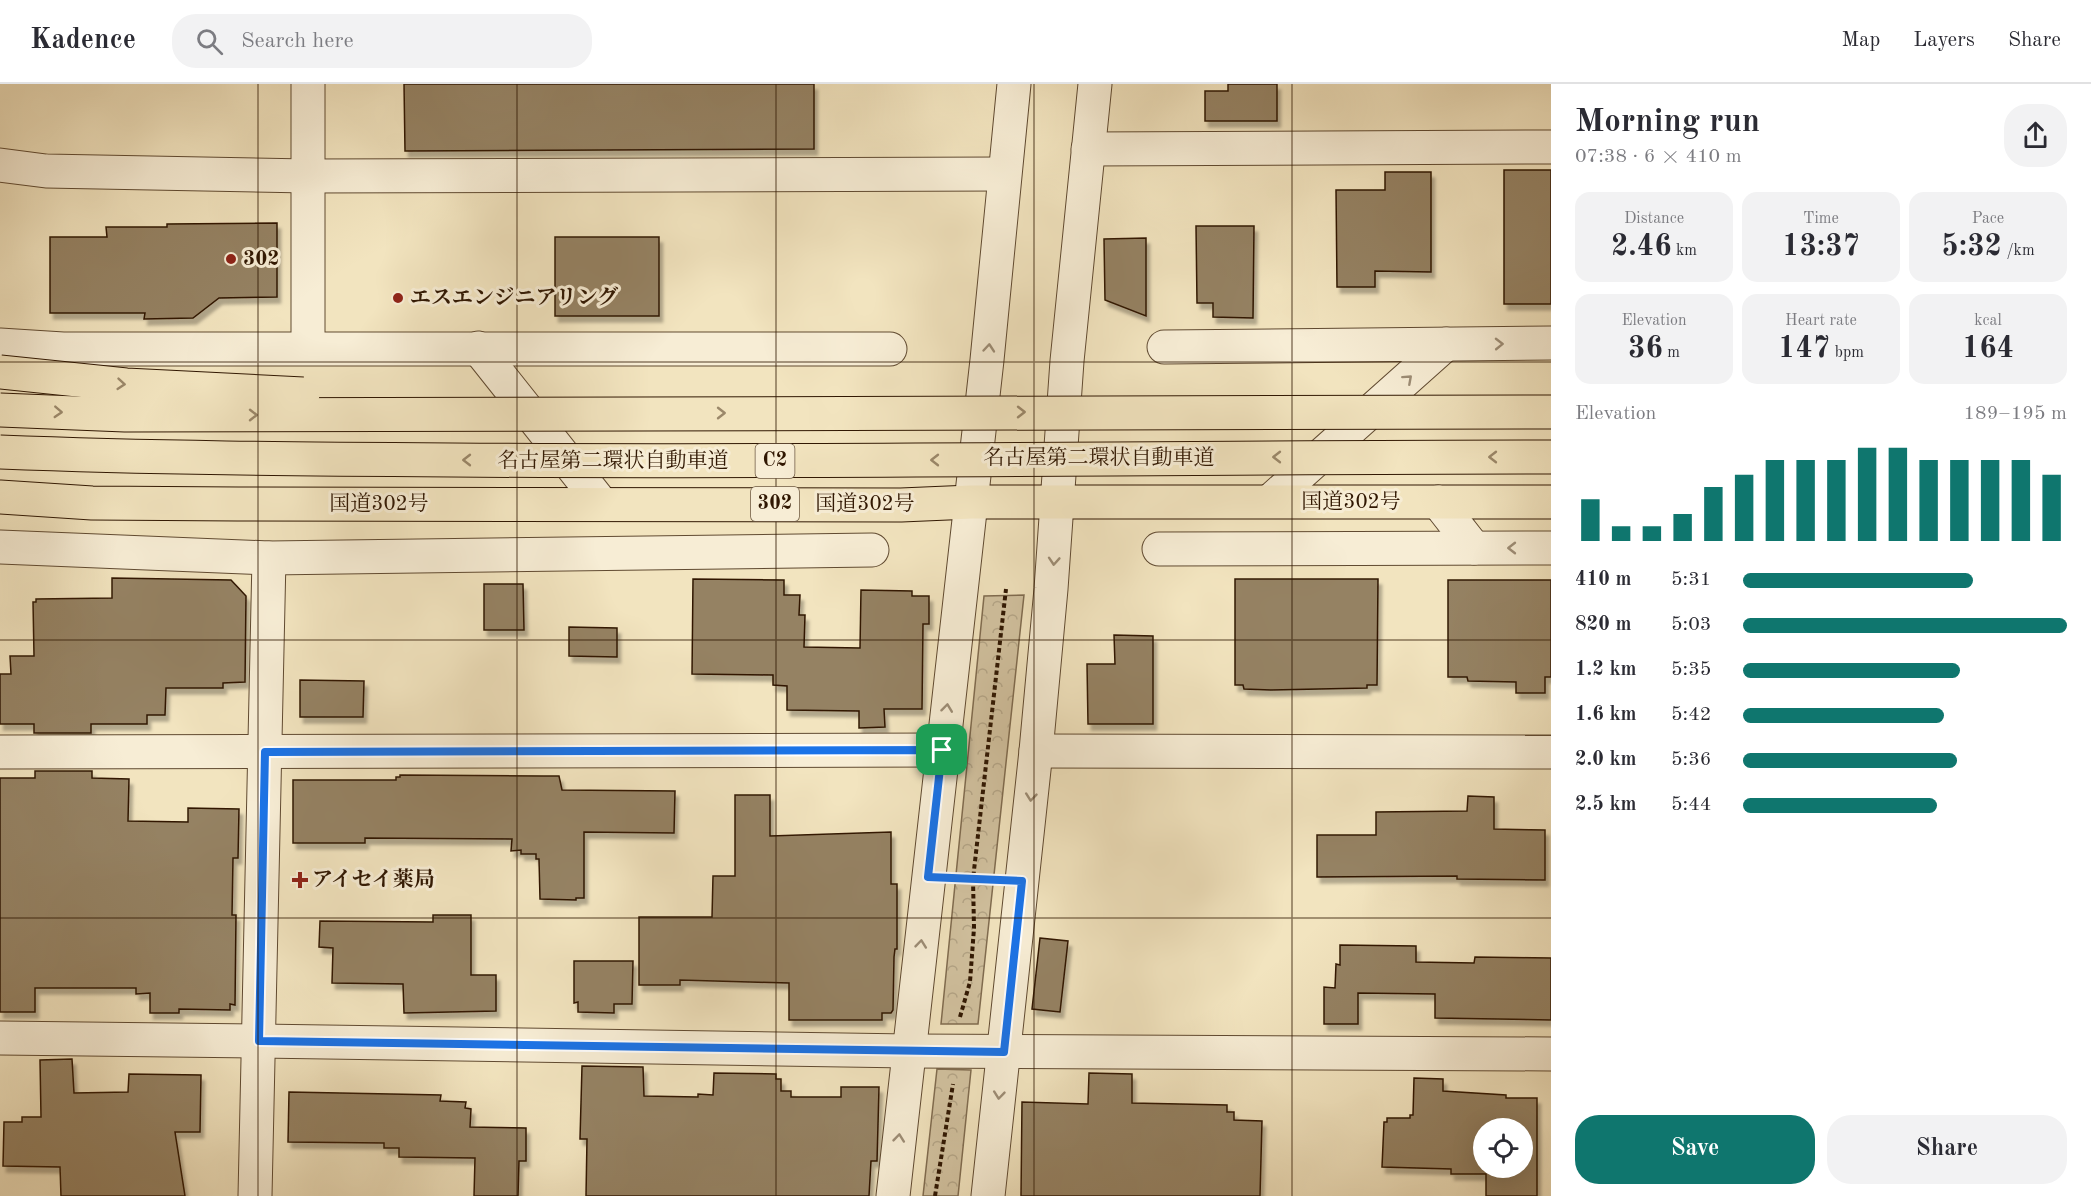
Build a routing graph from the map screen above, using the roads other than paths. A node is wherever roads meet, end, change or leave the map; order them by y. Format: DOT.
graph roads {
  1 [pos="308,84"];
  2 [pos="1014,84"];
  3 [pos="1095,84"];
  4 [pos="1551,147"];
  5 [pos="1088,149"];
  6 [pos="0,165"];
  7 [pos="1004,174"];
  8 [pos="308,176"];
  9 [pos="1551,343"];
  10 [pos="1446,344"];
  11 [pos="0,345"];
  12 [pos="1164,347"];
  13 [pos="308,348"];
  14 [pos="478,348"];
  15 [pos="890,349"];
  16 [pos="0,372"];
  17 [pos="0,410"];
  18 [pos="1551,412"];
  19 [pos="677,413"];
  20 [pos="0,452"];
  21 [pos="1551,457"];
  22 [pos="0,498"];
  23 [pos="1270,501"];
  24 [pos="1551,501"];
  25 [pos="971,502"];
  26 [pos="1058,502"];
  27 [pos="1438,502"];
  28 [pos="601,503"];
  29 [pos="0,547"];
  30 [pos="1474,548"];
  31 [pos="1551,548"];
  32 [pos="1159,549"];
  33 [pos="872,550"];
  34 [pos="269,558"];
  35 [pos="942,750"];
  36 [pos="0,752"];
  37 [pos="265,752"];
  38 [pos="1036,752"];
  39 [pos="1551,752"];
  40 [pos="0,1038"];
  41 [pos="259,1041"];
  42 [pos="909,1051"];
  43 [pos="1004,1052"];
  44 [pos="1551,1054"];
  45 [pos="255,1196"];
  46 [pos="893,1196"];
  47 [pos="988,1196"];
  1 -- 8 [label="street"];
  2 -- 7 [label="street"];
  3 -- 5 [label="street"];
  4 -- 5 [label="street"];
  5 -- 26 [label="street"];
  6 -- 8 [label="street"];
  7 -- 8 [label="street"];
  25 -- 7 [label="street, one-way"];
  8 -- 13 [label="street"];
  10 -- 9 [label="street, one-way"];
  10 -- 12 [label="street"];
  23 -- 10 [label="street, one-way"];
  11 -- 13 [label="street"];
  13 -- 14 [label="street"];
  14 -- 15 [label="street"];
  14 -- 28 [label="street"];
  16 -- 19 [label="highway, one-way, bridge"];
  17 -- 19 [label="highway, C2, one-way, bridge"];
  19 -- 18 [label="highway, C2, one-way, bridge"];
  21 -- 20 [label="highway, 名古屋第二環状自動車道 / C2, one-way, bridge"];
  22 -- 28 [label="highway, 国道302号 / 302"];
  23 -- 26 [label="highway, 国道302号 / 302"];
  23 -- 27 [label="highway, 国道302号 / 302"];
  24 -- 27 [label="highway, 国道302号 / 302"];
  25 -- 26 [label="highway, 国道302号 / 302"];
  25 -- 28 [label="highway, 国道302号 / 302"];
  35 -- 25 [label="street, one-way"];
  26 -- 38 [label="street, one-way"];
  27 -- 30 [label="street"];
  29 -- 34 [label="street"];
  31 -- 30 [label="street, one-way"];
  30 -- 32 [label="street"];
  33 -- 34 [label="street"];
  34 -- 37 [label="street"];
  35 -- 37 [label="street"];
  42 -- 35 [label="street, one-way"];
  36 -- 37 [label="street"];
  37 -- 41 [label="street"];
  38 -- 39 [label="street"];
  38 -- 43 [label="street, one-way"];
  40 -- 41 [label="street"];
  41 -- 42 [label="street"];
  41 -- 45 [label="street"];
  42 -- 43 [label="street"];
  46 -- 42 [label="street, one-way"];
  43 -- 44 [label="street"];
  43 -- 47 [label="street, one-way"];
}
